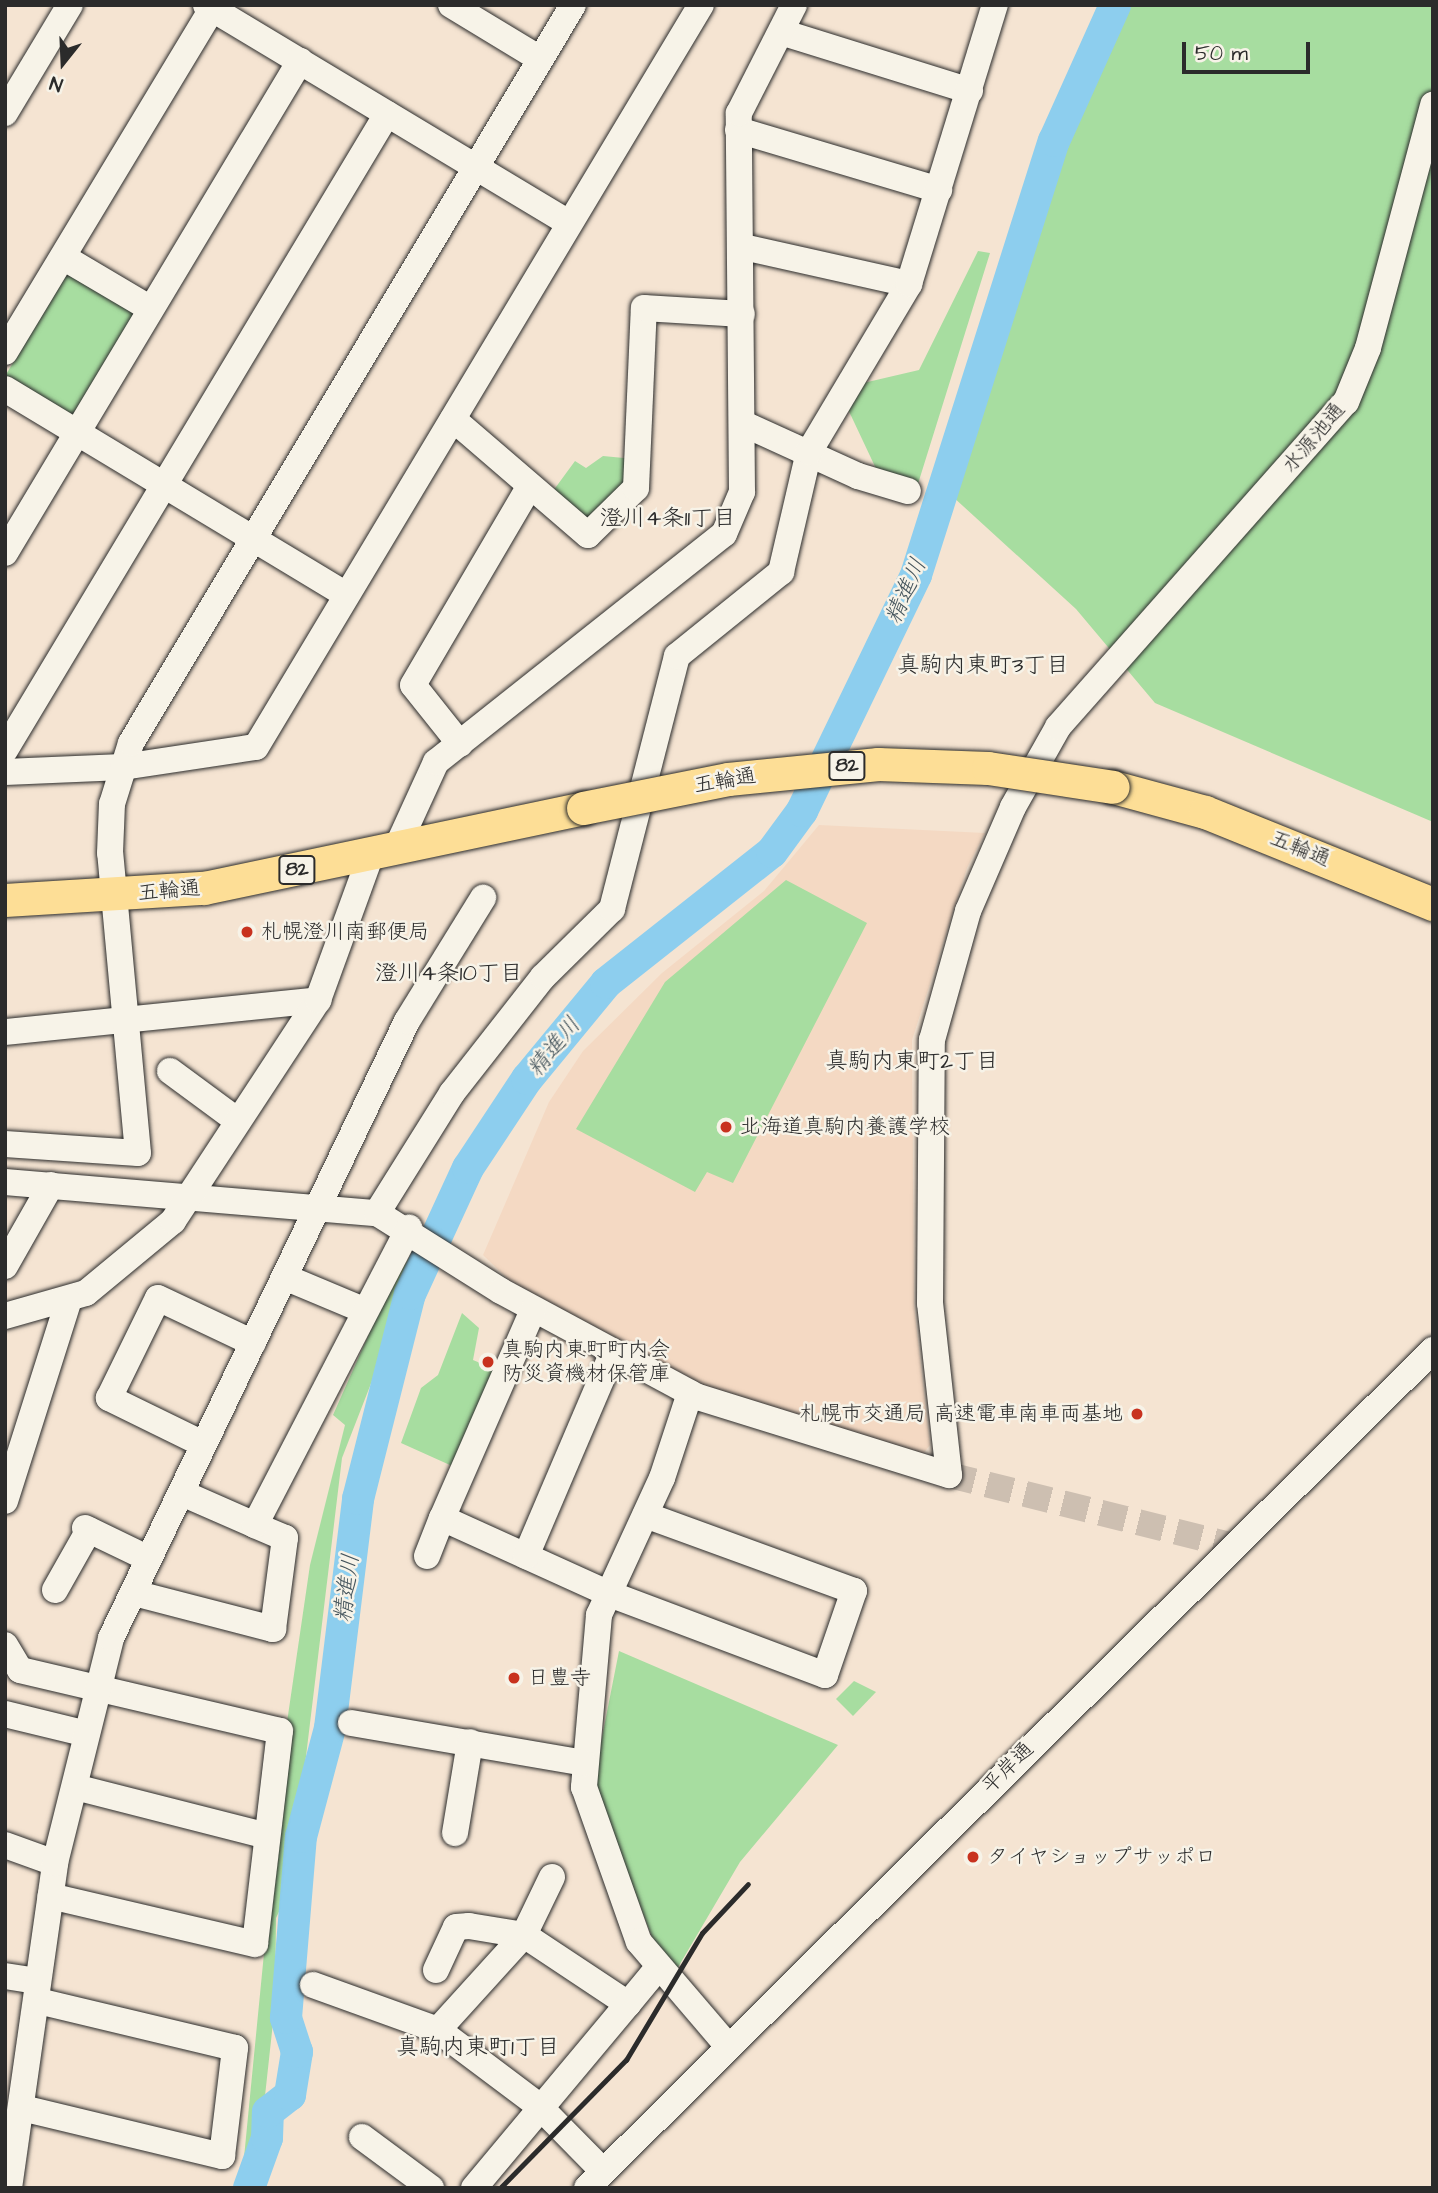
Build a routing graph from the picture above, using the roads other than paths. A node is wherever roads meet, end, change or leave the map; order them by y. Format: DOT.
graph roads {
  1 [pos="70,5"];
  2 [pos="451,5"];
  3 [pos="573,5"];
  4 [pos="701,5"];
  5 [pos="794,5"];
  6 [pos="995,5"];
  7 [pos="210,6"];
  8 [pos="781,32"];
  9 [pos="540,59"];
  10 [pos="300,61"];
  11 [pos="970,91"];
  12 [pos="1433,105"];
  13 [pos="5,113"];
  14 [pos="387,114"];
  15 [pos="738,130"];
  16 [pos="475,167"];
  17 [pos="939,190"];
  18 [pos="569,223"];
  19 [pos="743,247"];
  20 [pos="64,257"];
  21 [pos="909,284"];
  22 [pos="151,309"];
  23 [pos="742,314"];
  24 [pos="5,352"];
  25 [pos="5,389"];
  26 [pos="453,419"];
  27 [pos="744,424"];
  28 [pos="78,432"];
  29 [pos="809,452"];
  30 [pos="164,485"];
  31 [pos="528,489"];
  32 [pos="908,491"];
  33 [pos="251,539"];
  34 [pos="5,553"];
  35 [pos="346,595"];
  36 [pos="460,744"];
  37 [pos="5,750"];
  38 [pos="122,768"];
  39 [pos="5,772"];
  40 [pos="385,849"];
  41 [pos="111,896"];
  42 [pos="483,898"];
  43 [pos="5,900"];
  44 [pos="1433,904"];
  45 [pos="318,1000"];
  46 [pos="123,1024"];
  47 [pos="5,1032"];
  48 [pos="170,1071"];
  49 [pos="235,1119"];
  50 [pos="5,1144"];
  51 [pos="5,1182"];
  52 [pos="51,1185"];
  53 [pos="186,1198"];
  54 [pos="320,1204"];
  55 [pos="377,1213"];
  56 [pos="414,1232"];
  57 [pos="5,1266"];
  58 [pos="287,1278"];
  59 [pos="68,1302"];
  60 [pos="363,1310"];
  61 [pos="533,1310"];
  62 [pos="5,1316"];
  63 [pos="253,1343"];
  64 [pos="1433,1350"];
  65 [pos="613,1352"];
  66 [pos="690,1393"];
  67 [pos="203,1444"];
  68 [pos="182,1493"];
  69 [pos="5,1502"];
  70 [pos="645,1515"];
  71 [pos="442,1518"];
  72 [pos="255,1525"];
  73 [pos="427,1556"];
  74 [pos="526,1556"];
  75 [pos="149,1559"];
  76 [pos="55,1590"];
  77 [pos="134,1593"];
  78 [pos="607,1593"];
  79 [pos="5,1645"];
  80 [pos="98,1692"];
  81 [pos="5,1714"];
  82 [pos="351,1723"];
  83 [pos="87,1734"];
  84 [pos="470,1742"];
  85 [pos="584,1763"];
  86 [pos="75,1787"];
  87 [pos="455,1833"];
  88 [pos="267,1836"];
  89 [pos="5,1845"];
  90 [pos="55,1863"];
  91 [pos="552,1877"];
  92 [pos="51,1896"];
  93 [pos="524,1935"];
  94 [pos="657,1969"];
  95 [pos="436,1970"];
  96 [pos="5,1976"];
  97 [pos="313,1985"];
  98 [pos="38,1991"];
  99 [pos="628,2004"];
  100 [pos="438,2030"];
  101 [pos="727,2045"];
  102 [pos="17,2096"];
  103 [pos="538,2105"];
  104 [pos="362,2137"];
  105 [pos="594,2178"];
  106 [pos="9,2188"];
  107 [pos="431,2188"];
  108 [pos="474,2188"];
  1 -- 13 [label="street"];
  2 -- 9 [label="street"];
  3 -- 9 [label="street"];
  4 -- 18 [label="street"];
  5 -- 8 [label="street"];
  6 -- 11 [label="street"];
  7 -- 10 [label="street"];
  7 -- 20 [label="street"];
  8 -- 11 [label="street"];
  8 -- 15 [label="street"];
  9 -- 16 [label="street"];
  10 -- 14 [label="street"];
  10 -- 22 [label="street"];
  11 -- 17 [label="street"];
  12 -- 66 [label="street, 水源池通"];
  14 -- 16 [label="street"];
  14 -- 30 [label="street"];
  15 -- 17 [label="street"];
  15 -- 19 [label="street"];
  16 -- 18 [label="street"];
  16 -- 33 [label="street"];
  17 -- 21 [label="street"];
  18 -- 26 [label="street"];
  19 -- 21 [label="street"];
  19 -- 23 [label="street"];
  20 -- 22 [label="street"];
  20 -- 24 [label="street"];
  21 -- 29 [label="street"];
  22 -- 28 [label="street"];
  23 -- 27 [label="street"];
  23 -- 31 [label="street"];
  25 -- 28 [label="street"];
  26 -- 31 [label="street"];
  26 -- 35 [label="street"];
  27 -- 29 [label="street"];
  27 -- 36 [label="street"];
  28 -- 30 [label="street"];
  28 -- 34 [label="street"];
  29 -- 32 [label="street"];
  29 -- 55 [label="street"];
  30 -- 33 [label="street"];
  30 -- 37 [label="street"];
  31 -- 36 [label="street"];
  33 -- 35 [label="street"];
  33 -- 38 [label="street"];
  35 -- 38 [label="street"];
  36 -- 40 [label="street"];
  38 -- 39 [label="street"];
  38 -- 41 [label="street"];
  40 -- 41 [label="main road, 五輪通 / 82"];
  40 -- 44 [label="main road, 五輪通 / 82, bridge"];
  40 -- 45 [label="street"];
  41 -- 43 [label="main road, 五輪通 / 82"];
  41 -- 46 [label="street"];
  42 -- 54 [label="street"];
  45 -- 46 [label="street"];
  45 -- 49 [label="street"];
  46 -- 47 [label="street"];
  46 -- 50 [label="street"];
  48 -- 49 [label="street"];
  49 -- 53 [label="street"];
  51 -- 52 [label="street"];
  52 -- 53 [label="street"];
  52 -- 57 [label="street"];
  53 -- 54 [label="street"];
  53 -- 59 [label="street"];
  54 -- 55 [label="street"];
  54 -- 58 [label="street"];
  55 -- 56 [label="street"];
  56 -- 60 [label="street"];
  56 -- 61 [label="street"];
  58 -- 60 [label="street"];
  58 -- 63 [label="street"];
  59 -- 62 [label="street"];
  59 -- 69 [label="street"];
  60 -- 72 [label="street"];
  61 -- 65 [label="street"];
  61 -- 71 [label="street"];
  63 -- 67 [label="street"];
  63 -- 67 [label="street"];
  64 -- 101 [label="street, 平岸通"];
  65 -- 66 [label="street"];
  65 -- 74 [label="street"];
  66 -- 70 [label="street"];
  67 -- 68 [label="street"];
  68 -- 72 [label="street"];
  68 -- 75 [label="street"];
  70 -- 78 [label="street"];
  70 -- 78 [label="street"];
  71 -- 73 [label="street"];
  71 -- 74 [label="street"];
  72 -- 77 [label="street"];
  74 -- 78 [label="street"];
  75 -- 76 [label="street"];
  75 -- 77 [label="street"];
  77 -- 80 [label="street"];
  78 -- 85 [label="street"];
  79 -- 80 [label="street"];
  80 -- 83 [label="street"];
  80 -- 88 [label="street"];
  81 -- 83 [label="street"];
  82 -- 84 [label="street"];
  83 -- 86 [label="street"];
  84 -- 85 [label="street"];
  84 -- 87 [label="street"];
  85 -- 94 [label="street"];
  86 -- 88 [label="street"];
  86 -- 90 [label="street"];
  88 -- 92 [label="street"];
  89 -- 90 [label="street"];
  90 -- 92 [label="street"];
  91 -- 93 [label="street"];
  92 -- 98 [label="street"];
  93 -- 95 [label="street"];
  93 -- 99 [label="street"];
  93 -- 100 [label="street"];
  94 -- 99 [label="street"];
  94 -- 101 [label="street"];
  96 -- 98 [label="street"];
  97 -- 100 [label="street"];
  98 -- 102 [label="street"];
  98 -- 102 [label="street"];
  99 -- 103 [label="street"];
  100 -- 103 [label="street"];
  101 -- 105 [label="street, 平岸通"];
  102 -- 106 [label="street"];
  103 -- 105 [label="street"];
  103 -- 108 [label="street"];
  104 -- 107 [label="street"];
}
